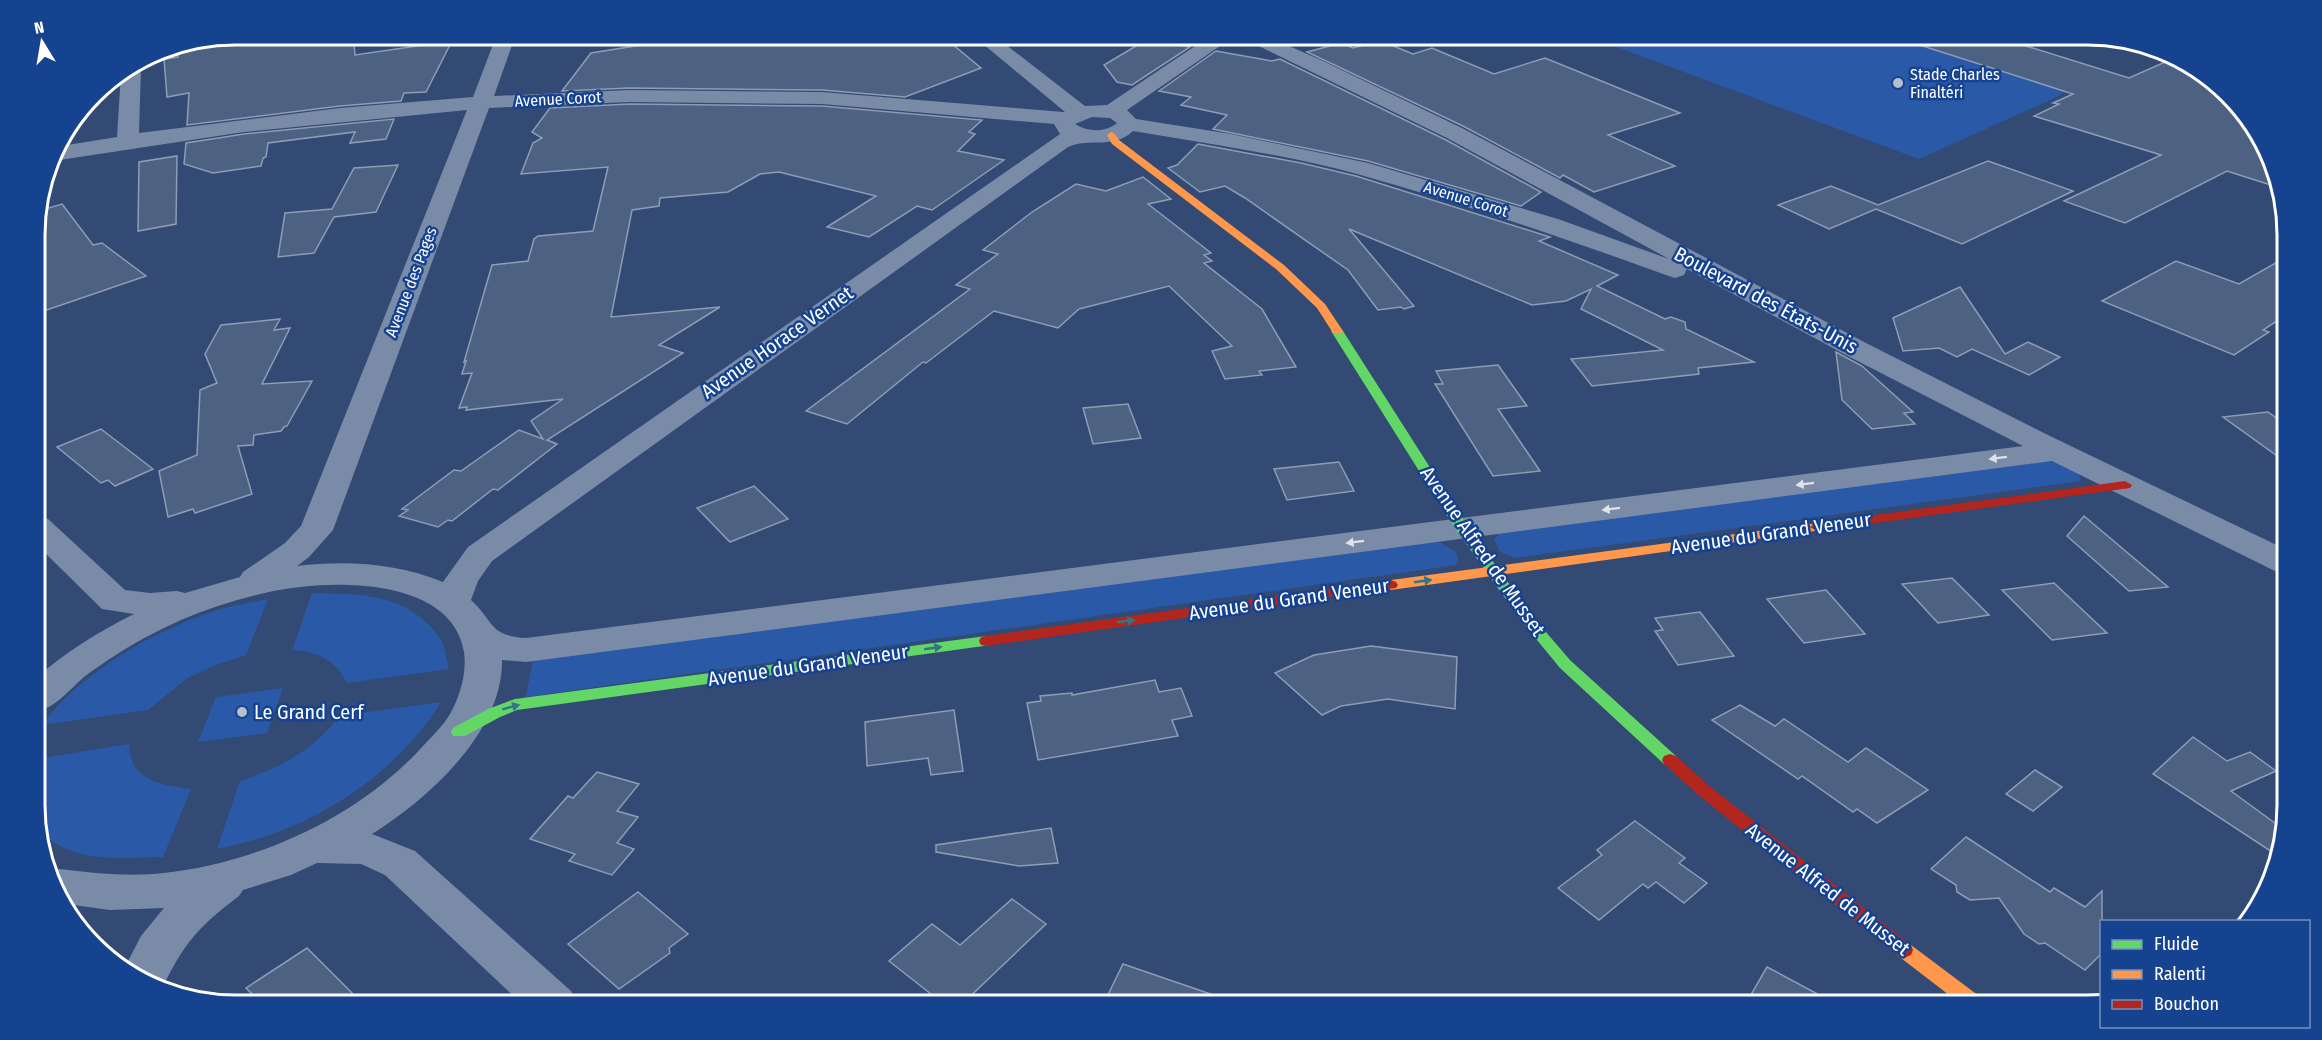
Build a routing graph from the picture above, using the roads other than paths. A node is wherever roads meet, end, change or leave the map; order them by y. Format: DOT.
graph roads {
  1 [pos="503,45"];
  2 [pos="994,45"];
  3 [pos="1209,45"];
  4 [pos="1269,45"];
  5 [pos="131,76"];
  6 [pos="480,103"];
  7 [pos="1075,122"];
  8 [pos="1116,124"];
  9 [pos="128,141"];
  10 [pos="64,152"];
  11 [pos="1594,207"];
  12 [pos="1549,224"];
  13 [pos="1793,316"];
  14 [pos="2056,451"];
  15 [pos="2125,485"];
  16 [pos="1462,528"];
  17 [pos="316,530"];
  18 [pos="45,535"];
  19 [pos="480,554"];
  20 [pos="2277,558"];
  21 [pos="1492,571"];
  22 [pos="347,574"];
  23 [pos="388,577"];
  24 [pos="243,587"];
  25 [pos="206,598"];
  26 [pos="115,601"];
  27 [pos="452,603"];
  28 [pos="479,637"];
  29 [pos="80,662"];
  30 [pos="45,690"];
  31 [pos="459,732"];
  32 [pos="402,791"];
  33 [pos="309,849"];
  34 [pos="400,863"];
  35 [pos="237,876"];
  36 [pos="63,887"];
  37 [pos="120,893"];
  38 [pos="146,973"];
  39 [pos="543,995"];
  40 [pos="1963,995"];
  1 -- 6 [label="street, Avenue des Pages"];
  2 -- 7 [label="street"];
  3 -- 8 [label="street"];
  4 -- 11 [label="street, Boulevard des États-Unis"];
  5 -- 9 [label="street"];
  6 -- 7 [label="street, Avenue Corot"];
  6 -- 9 [label="street, Avenue Corot"];
  6 -- 17 [label="street, Avenue des Pages"];
  7 -- 8 [label="street, Avenue Corot"];
  7 -- 19 [label="street, Avenue Horace Vernet"];
  8 -- 12 [label="street, Avenue Corot"];
  8 -- 16 [label="street, Avenue Alfred de Musset"];
  9 -- 10 [label="street, Avenue Corot"];
  11 -- 12 [label="street"];
  11 -- 13 [label="street, Boulevard des États-Unis"];
  12 -- 13 [label="street, Avenue Corot"];
  13 -- 14 [label="street, Boulevard des États-Unis"];
  14 -- 15 [label="street, Boulevard des États-Unis"];
  14 -- 16 [label="street, one-way"];
  15 -- 20 [label="street, Boulevard des États-Unis"];
  15 -- 21 [label="street, Avenue du Grand Veneur"];
  16 -- 21 [label="street, Avenue Alfred de Musset"];
  16 -- 28 [label="street, one-way"];
  17 -- 22 [label="street"];
  17 -- 24 [label="street"];
  18 -- 26 [label="street"];
  19 -- 23 [label="street"];
  19 -- 27 [label="street"];
  31 -- 21 [label="street, Avenue du Grand Veneur, one-way"];
  21 -- 40 [label="street, Avenue Alfred de Musset"];
  22 -- 23 [label="street"];
  22 -- 24 [label="street"];
  23 -- 27 [label="street"];
  24 -- 25 [label="street"];
  25 -- 26 [label="street"];
  25 -- 29 [label="street"];
  26 -- 29 [label="street"];
  27 -- 28 [label="street"];
  28 -- 31 [label="street"];
  29 -- 30 [label="street"];
  31 -- 32 [label="street"];
  32 -- 33 [label="street"];
  32 -- 34 [label="street"];
  33 -- 34 [label="street"];
  33 -- 35 [label="street"];
  34 -- 39 [label="street"];
  35 -- 37 [label="street"];
  35 -- 38 [label="street"];
  36 -- 37 [label="street"];
  37 -- 38 [label="street"];
}
